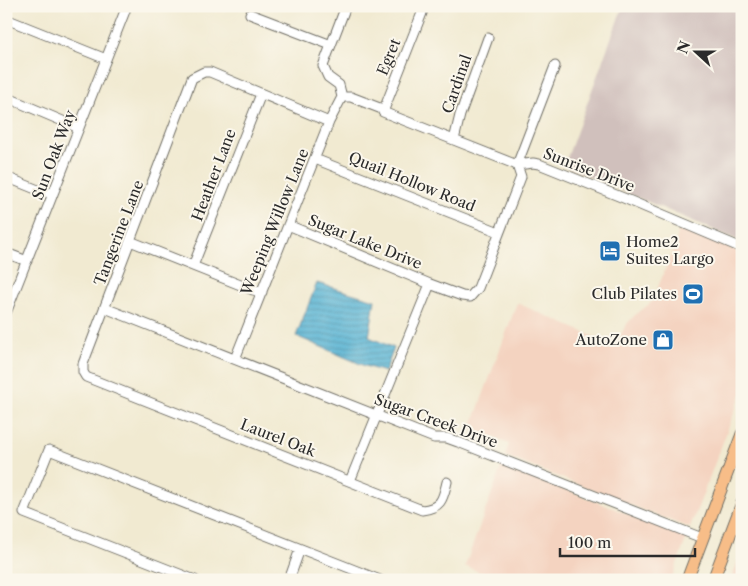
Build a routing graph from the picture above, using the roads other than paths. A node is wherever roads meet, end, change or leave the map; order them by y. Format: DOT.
graph roads {
  1 [pos="123,6"];
  2 [pos="346,6"];
  3 [pos="422,13"];
  4 [pos="250,14"];
  5 [pos="6,19"];
  6 [pos="488,38"];
  7 [pos="332,45"];
  8 [pos="106,59"];
  9 [pos="555,66"];
  10 [pos="261,94"];
  11 [pos="6,97"];
  12 [pos="342,97"];
  13 [pos="383,112"];
  14 [pos="329,122"];
  15 [pos="79,128"];
  16 [pos="454,140"];
  17 [pos="315,159"];
  18 [pos="518,165"];
  19 [pos="6,177"];
  20 [pos="54,193"];
  21 [pos="288,225"];
  22 [pos="499,232"];
  23 [pos="130,241"];
  24 [pos="742,248"];
  25 [pos="6,253"];
  26 [pos="27,262"];
  27 [pos="193,266"];
  28 [pos="430,284"];
  29 [pos="262,292"];
  30 [pos="105,308"];
  31 [pos="6,313"];
  32 [pos="235,359"];
  33 [pos="86,378"];
  34 [pos="376,415"];
  35 [pos="742,434"];
  36 [pos="350,481"];
  37 [pos="447,482"];
  38 [pos="742,503"];
  39 [pos="702,538"];
  40 [pos="300,549"];
  41 [pos="195,580"];
  42 [pos="289,580"];
  43 [pos="380,580"];
  44 [pos="687,580"];
  45 [pos="713,580"];
  1 -- 8 [label="street, Sun Oak Way"];
  2 -- 7 [label="street"];
  3 -- 13 [label="street, Egret"];
  4 -- 7 [label="street"];
  5 -- 8 [label="street"];
  6 -- 16 [label="street, Cardinal"];
  7 -- 12 [label="street"];
  8 -- 15 [label="street, Sun Oak Way"];
  9 -- 18 [label="street"];
  10 -- 14 [label="street"];
  10 -- 23 [label="street, Tangerine Lane"];
  10 -- 27 [label="street, Heather Lane"];
  11 -- 15 [label="street"];
  12 -- 13 [label="street, Sunrise Drive"];
  12 -- 14 [label="street, Weeping Willow Lane"];
  13 -- 16 [label="street, Sunrise Drive"];
  14 -- 17 [label="street, Weeping Willow Lane"];
  15 -- 20 [label="street, Sun Oak Way"];
  16 -- 18 [label="street, Sunrise Drive"];
  17 -- 21 [label="street, Weeping Willow Lane"];
  17 -- 22 [label="street, Quail Hollow Road"];
  18 -- 22 [label="street"];
  18 -- 24 [label="street, Sunrise Drive"];
  19 -- 20 [label="street"];
  20 -- 26 [label="street, Sun Oak Way"];
  21 -- 28 [label="street, Sugar Lake Drive"];
  21 -- 29 [label="street, Weeping Willow Lane"];
  22 -- 28 [label="street, Sugar Lake Drive"];
  23 -- 27 [label="street"];
  23 -- 30 [label="street, Tangerine Lane"];
  25 -- 26 [label="street"];
  26 -- 31 [label="street, Sun Oak Way"];
  27 -- 29 [label="street"];
  28 -- 34 [label="street"];
  29 -- 32 [label="street, Weeping Willow Lane"];
  30 -- 32 [label="street, Sugar Creek Drive"];
  30 -- 33 [label="street, Tangerine Lane"];
  32 -- 34 [label="street, Sugar Creek Drive"];
  33 -- 36 [label="street, Laurel Oak"];
  34 -- 36 [label="street"];
  34 -- 39 [label="street, Sugar Creek Drive"];
  35 -- 39 [label="main road"];
  36 -- 37 [label="street, Laurel Oak"];
  38 -- 45 [label="main road"];
  39 -- 44 [label="main road"];
  40 -- 41 [label="street"];
  40 -- 42 [label="street"];
  40 -- 43 [label="street"];
}
